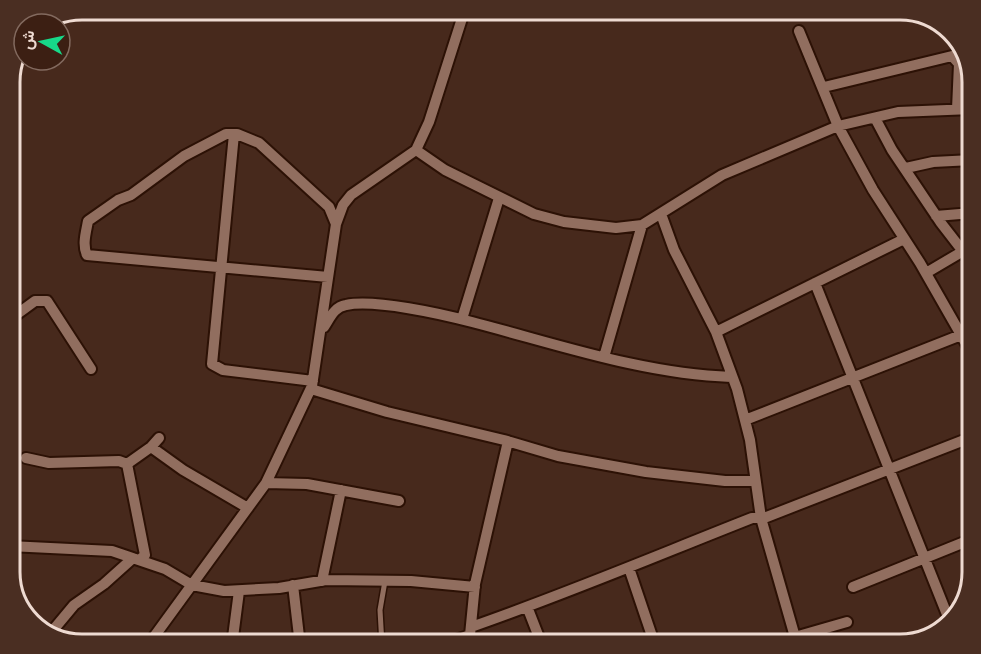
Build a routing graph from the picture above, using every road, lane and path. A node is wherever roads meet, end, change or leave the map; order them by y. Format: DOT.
graph roads {
  1 [pos="461,20"];
  2 [pos="799,31"];
  3 [pos="958,63"];
  4 [pos="959,65"];
  5 [pos="824,87"];
  6 [pos="957,109"];
  7 [pos="962,109"];
  8 [pos="875,118"];
  9 [pos="838,126"];
  10 [pos="234,134"];
  11 [pos="416,150"];
  12 [pos="962,161"];
  13 [pos="906,168"];
  14 [pos="499,198"];
  15 [pos="661,214"];
  16 [pos="962,214"];
  17 [pos="936,216"];
  18 [pos="336,224"];
  19 [pos="642,225"];
  20 [pos="904,239"];
  21 [pos="962,246"];
  22 [pos="962,252"];
  23 [pos="221,266"];
  24 [pos="926,273"];
  25 [pos="328,277"];
  26 [pos="815,283"];
  27 [pos="20,312"];
  28 [pos="462,319"];
  29 [pos="320,331"];
  30 [pos="716,332"];
  31 [pos="961,335"];
  32 [pos="604,357"];
  33 [pos="91,369"];
  34 [pos="731,377"];
  35 [pos="853,377"];
  36 [pos="312,385"];
  37 [pos="745,420"];
  38 [pos="159,438"];
  39 [pos="508,441"];
  40 [pos="962,441"];
  41 [pos="151,447"];
  42 [pos="26,458"];
  43 [pos="126,464"];
  44 [pos="889,469"];
  45 [pos="754,481"];
  46 [pos="266,483"];
  47 [pos="341,490"];
  48 [pos="399,501"];
  49 [pos="248,508"];
  50 [pos="761,518"];
  51 [pos="962,543"];
  52 [pos="20,547"];
  53 [pos="923,558"];
  54 [pos="136,559"];
  55 [pos="629,568"];
  56 [pos="322,581"];
  57 [pos="385,581"];
  58 [pos="192,585"];
  59 [pos="294,585"];
  60 [pos="475,587"];
  61 [pos="853,587"];
  62 [pos="239,591"];
  63 [pos="528,609"];
  64 [pos="946,613"];
  65 [pos="847,622"];
  66 [pos="55,628"];
  67 [pos="156,634"];
  68 [pos="233,634"];
  69 [pos="299,634"];
  70 [pos="381,634"];
  71 [pos="471,634"];
  72 [pos="475,634"];
  73 [pos="538,634"];
  74 [pos="652,634"];
  75 [pos="790,634"];
  76 [pos="810,634"];
  1 -- 11 [label="street"];
  2 -- 5 [label="street"];
  3 -- 5 [label="street"];
  4 -- 6 [label="street"];
  5 -- 9 [label="street"];
  6 -- 7 [label="street"];
  6 -- 8 [label="street"];
  8 -- 9 [label="street"];
  8 -- 13 [label="street"];
  9 -- 15 [label="street"];
  9 -- 20 [label="street"];
  10 -- 18 [label="street"];
  10 -- 23 [label="street"];
  10 -- 23 [label="street"];
  11 -- 14 [label="street"];
  11 -- 18 [label="street"];
  12 -- 13 [label="street"];
  13 -- 17 [label="street"];
  14 -- 19 [label="street"];
  14 -- 28 [label="street"];
  15 -- 19 [label="street"];
  15 -- 30 [label="street"];
  16 -- 17 [label="street"];
  17 -- 21 [label="street"];
  18 -- 25 [label="street"];
  19 -- 32 [label="street"];
  20 -- 24 [label="street"];
  20 -- 26 [label="street"];
  22 -- 24 [label="street"];
  23 -- 25 [label="street"];
  23 -- 36 [label="street"];
  24 -- 31 [label="street"];
  25 -- 29 [label="street"];
  26 -- 30 [label="street"];
  26 -- 35 [label="street"];
  27 -- 33 [label="street"];
  28 -- 29 [label="street"];
  28 -- 32 [label="street"];
  29 -- 36 [label="street"];
  30 -- 34 [label="street"];
  31 -- 35 [label="street"];
  32 -- 34 [label="street"];
  34 -- 37 [label="street"];
  35 -- 37 [label="street"];
  35 -- 44 [label="street"];
  36 -- 39 [label="street"];
  36 -- 46 [label="street"];
  37 -- 45 [label="street"];
  38 -- 41 [label="street"];
  39 -- 45 [label="street"];
  39 -- 60 [label="street"];
  40 -- 44 [label="street"];
  41 -- 43 [label="street"];
  41 -- 49 [label="street"];
  42 -- 43 [label="street"];
  43 -- 54 [label="street"];
  44 -- 50 [label="street"];
  44 -- 53 [label="street"];
  45 -- 50 [label="street"];
  46 -- 47 [label="street"];
  46 -- 49 [label="street"];
  47 -- 48 [label="street"];
  47 -- 56 [label="street"];
  49 -- 58 [label="street"];
  50 -- 55 [label="street"];
  50 -- 75 [label="street"];
  51 -- 53 [label="street"];
  52 -- 54 [label="street"];
  53 -- 61 [label="street"];
  53 -- 64 [label="street"];
  54 -- 58 [label="street"];
  54 -- 66 [label="street"];
  55 -- 63 [label="street"];
  55 -- 74 [label="street"];
  56 -- 57 [label="street"];
  56 -- 59 [label="street"];
  57 -- 60 [label="street"];
  57 -- 70 [label="lane"];
  58 -- 62 [label="street"];
  58 -- 67 [label="street"];
  59 -- 62 [label="street"];
  59 -- 69 [label="street"];
  60 -- 71 [label="street"];
  62 -- 68 [label="street"];
  63 -- 72 [label="street"];
  63 -- 73 [label="street"];
  65 -- 76 [label="street"];
}
